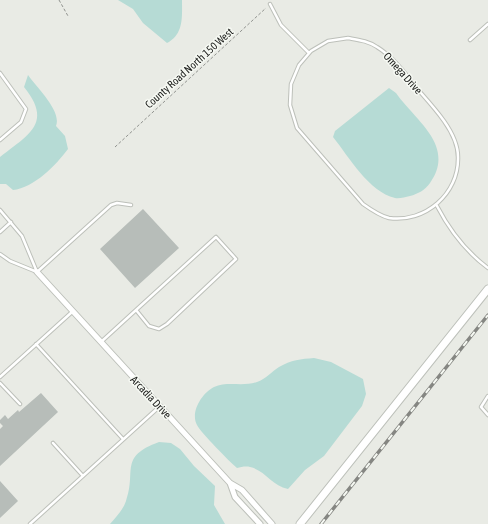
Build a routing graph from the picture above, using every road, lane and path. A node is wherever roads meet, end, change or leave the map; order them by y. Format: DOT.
graph roads {
  1 [pos="59,0"];
  2 [pos="270,4"];
  3 [pos="68,16"];
  4 [pos="488,24"];
  5 [pos="470,40"];
  6 [pos="310,54"];
  7 [pos="0,73"];
  8 [pos="0,140"];
  9 [pos="115,147"];
  10 [pos="131,205"];
  11 [pos="437,206"];
  12 [pos="0,210"];
  13 [pos="11,222"];
  14 [pos="0,232"];
  15 [pos="0,254"];
  16 [pos="488,268"];
  17 [pos="37,272"];
  18 [pos="488,288"];
  19 [pos="136,310"];
  20 [pos="72,312"];
  21 [pos="100,342"];
  22 [pos="36,344"];
  23 [pos="0,377"];
  24 [pos="0,383"];
  25 [pos="488,396"];
  26 [pos="20,404"];
  27 [pos="159,406"];
  28 [pos="488,415"];
  29 [pos="123,439"];
  30 [pos="53,443"];
  31 [pos="83,476"];
  32 [pos="230,483"];
  33 [pos="30,524"];
  34 [pos="260,524"];
  35 [pos="272,524"];
  36 [pos="300,524"];
  1 -- 3 [label="path"];
  2 -- 6 [label="lane"];
  2 -- 9 [label="path, County Road North 150 West"];
  4 -- 5 [label="lane"];
  6 -- 11 [label="lane, Omega Drive"];
  6 -- 11 [label="lane, Omega Drive"];
  7 -- 8 [label="lane"];
  10 -- 17 [label="lane"];
  11 -- 16 [label="lane"];
  12 -- 13 [label="lane"];
  13 -- 14 [label="lane"];
  13 -- 17 [label="lane"];
  15 -- 17 [label="lane"];
  17 -- 20 [label="street, Arcadia Drive"];
  18 -- 36 [label="main road"];
  19 -- 19 [label="lane"];
  19 -- 21 [label="lane"];
  20 -- 21 [label="street, Arcadia Drive"];
  20 -- 22 [label="lane"];
  21 -- 27 [label="street, Arcadia Drive"];
  22 -- 23 [label="lane"];
  22 -- 29 [label="lane"];
  24 -- 26 [label="lane"];
  25 -- 28 [label="lane"];
  27 -- 29 [label="lane"];
  27 -- 32 [label="street, Arcadia Drive"];
  29 -- 31 [label="lane"];
  30 -- 31 [label="lane"];
  31 -- 33 [label="lane"];
  32 -- 34 [label="street, Arcadia Drive"];
  32 -- 35 [label="street"];
}
